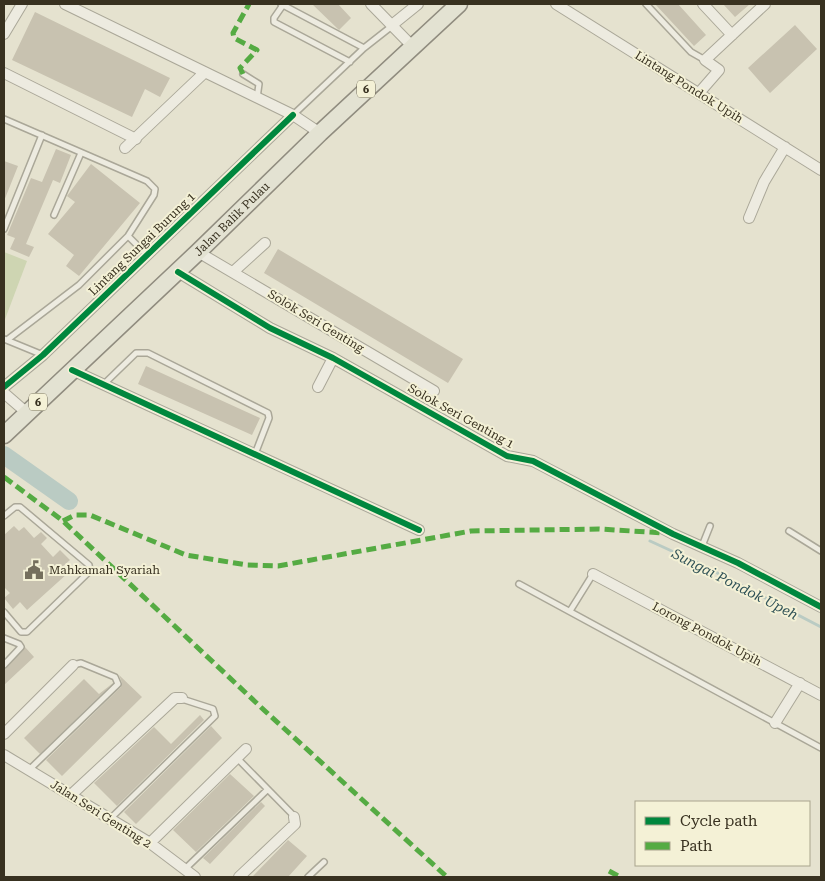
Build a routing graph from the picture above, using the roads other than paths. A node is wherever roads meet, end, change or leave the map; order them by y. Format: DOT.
graph roads {
  1 [pos="22,4"];
  2 [pos="65,4"];
  3 [pos="282,4"];
  4 [pos="371,4"];
  5 [pos="418,4"];
  6 [pos="458,4"];
  7 [pos="556,4"];
  8 [pos="646,4"];
  9 [pos="703,4"];
  10 [pos="762,5"];
  11 [pos="392,25"];
  12 [pos="4,34"];
  13 [pos="732,35"];
  14 [pos="412,46"];
  15 [pos="364,48"];
  16 [pos="705,60"];
  17 [pos="350,62"];
  18 [pos="4,73"];
  19 [pos="204,73"];
  20 [pos="243,74"];
  21 [pos="700,93"];
  22 [pos="257,98"];
  23 [pos="294,115"];
  24 [pos="4,119"];
  25 [pos="320,132"];
  26 [pos="42,136"];
  27 [pos="136,139"];
  28 [pos="785,147"];
  29 [pos="125,148"];
  30 [pos="81,152"];
  31 [pos="821,170"];
  32 [pos="54,215"];
  33 [pos="748,218"];
  34 [pos="4,229"];
  35 [pos="128,236"];
  36 [pos="265,243"];
  37 [pos="198,252"];
  38 [pos="147,256"];
  39 [pos="178,272"];
  40 [pos="233,272"];
  41 [pos="5,339"];
  42 [pos="43,355"];
  43 [pos="333,358"];
  44 [pos="72,370"];
  45 [pos="104,385"];
  46 [pos="4,386"];
  47 [pos="318,387"];
  48 [pos="434,391"];
  49 [pos="4,393"];
  50 [pos="27,413"];
  51 [pos="4,434"];
  52 [pos="255,454"];
  53 [pos="4,516"];
  54 [pos="710,526"];
  55 [pos="419,530"];
  56 [pos="790,531"];
  57 [pos="702,546"];
  58 [pos="821,551"];
  59 [pos="593,574"];
  60 [pos="519,584"];
  61 [pos="821,607"];
  62 [pos="4,612"];
  63 [pos="570,612"];
  64 [pos="4,638"];
  65 [pos="4,665"];
  66 [pos="73,665"];
  67 [pos="800,683"];
  68 [pos="821,695"];
  69 [pos="182,698"];
  70 [pos="775,723"];
  71 [pos="4,734"];
  72 [pos="821,748"];
  73 [pos="246,749"];
  74 [pos="4,755"];
  75 [pos="237,758"];
  76 [pos="29,770"];
  77 [pos="267,790"];
  78 [pos="71,795"];
  79 [pos="294,817"];
  80 [pos="110,819"];
  81 [pos="150,843"];
  82 [pos="324,862"];
  83 [pos="185,870"];
  84 [pos="195,877"];
  85 [pos="239,877"];
  86 [pos="308,877"];
  1 -- 12 [label="street"];
  2 -- 19 [label="street"];
  3 -- 15 [label="lane"];
  3 -- 17 [label="lane"];
  4 -- 11 [label="street"];
  5 -- 11 [label="street"];
  6 -- 14 [label="main road, Jalan Balik Pulau / 6"];
  7 -- 21 [label="street, Lintang Pondok Upih"];
  8 -- 16 [label="lane"];
  9 -- 13 [label="street"];
  10 -- 13 [label="street"];
  11 -- 14 [label="street"];
  11 -- 15 [label="lane"];
  13 -- 16 [label="street"];
  14 -- 25 [label="main road, Jalan Balik Pulau / 6"];
  15 -- 17 [label="lane"];
  16 -- 21 [label="street"];
  17 -- 23 [label="lane"];
  18 -- 27 [label="street"];
  19 -- 22 [label="street"];
  19 -- 27 [label="street"];
  20 -- 22 [label="lane"];
  21 -- 28 [label="street, Lintang Pondok Upih"];
  22 -- 23 [label="street"];
  23 -- 25 [label="street"];
  23 -- 38 [label="street, Lintang Sungai Burung 1"];
  24 -- 26 [label="lane"];
  25 -- 37 [label="main road, Jalan Balik Pulau / 6"];
  26 -- 30 [label="lane"];
  26 -- 34 [label="lane"];
  27 -- 29 [label="street"];
  28 -- 31 [label="street, Lintang Pondok Upih"];
  28 -- 33 [label="street"];
  30 -- 32 [label="lane"];
  30 -- 35 [label="lane"];
  35 -- 38 [label="lane"];
  35 -- 41 [label="lane"];
  36 -- 40 [label="street"];
  37 -- 39 [label="main road, Jalan Balik Pulau / 6"];
  37 -- 40 [label="street, Solok Seri Genting"];
  38 -- 42 [label="street, Lintang Sungai Burung 1"];
  39 -- 43 [label="street, Solok Seri Genting 1"];
  39 -- 44 [label="main road, Jalan Balik Pulau / 6"];
  40 -- 48 [label="street, Solok Seri Genting"];
  41 -- 42 [label="lane"];
  42 -- 46 [label="street, Lintang Sungai Burung 1"];
  43 -- 47 [label="street"];
  43 -- 57 [label="street, Solok Seri Genting 1"];
  44 -- 45 [label="street"];
  44 -- 50 [label="main road, Jalan Balik Pulau / 6"];
  45 -- 52 [label="street"];
  45 -- 52 [label="lane"];
  49 -- 50 [label="street"];
  50 -- 51 [label="main road, Jalan Balik Pulau / 6"];
  52 -- 55 [label="street"];
  53 -- 62 [label="lane"];
  54 -- 57 [label="lane"];
  56 -- 58 [label="lane"];
  57 -- 61 [label="street, Solok Seri Genting 1"];
  59 -- 63 [label="lane"];
  59 -- 67 [label="street, Lorong Pondok Upih"];
  60 -- 63 [label="lane"];
  63 -- 70 [label="lane"];
  64 -- 65 [label="lane"];
  66 -- 71 [label="street"];
  66 -- 76 [label="lane"];
  67 -- 68 [label="street, Lorong Pondok Upih"];
  67 -- 70 [label="street"];
  69 -- 78 [label="street"];
  69 -- 80 [label="lane"];
  70 -- 72 [label="lane"];
  73 -- 75 [label="street"];
  74 -- 76 [label="street, Jalan Seri Genting 2"];
  75 -- 77 [label="lane"];
  75 -- 81 [label="street"];
  76 -- 78 [label="street, Jalan Seri Genting 2"];
  77 -- 79 [label="lane"];
  77 -- 83 [label="lane"];
  78 -- 80 [label="street, Jalan Seri Genting 2"];
  79 -- 85 [label="street"];
  80 -- 81 [label="street, Jalan Seri Genting 2"];
  81 -- 83 [label="street, Jalan Seri Genting 2"];
  82 -- 86 [label="lane"];
  83 -- 84 [label="street, Jalan Seri Genting 2"];
}
